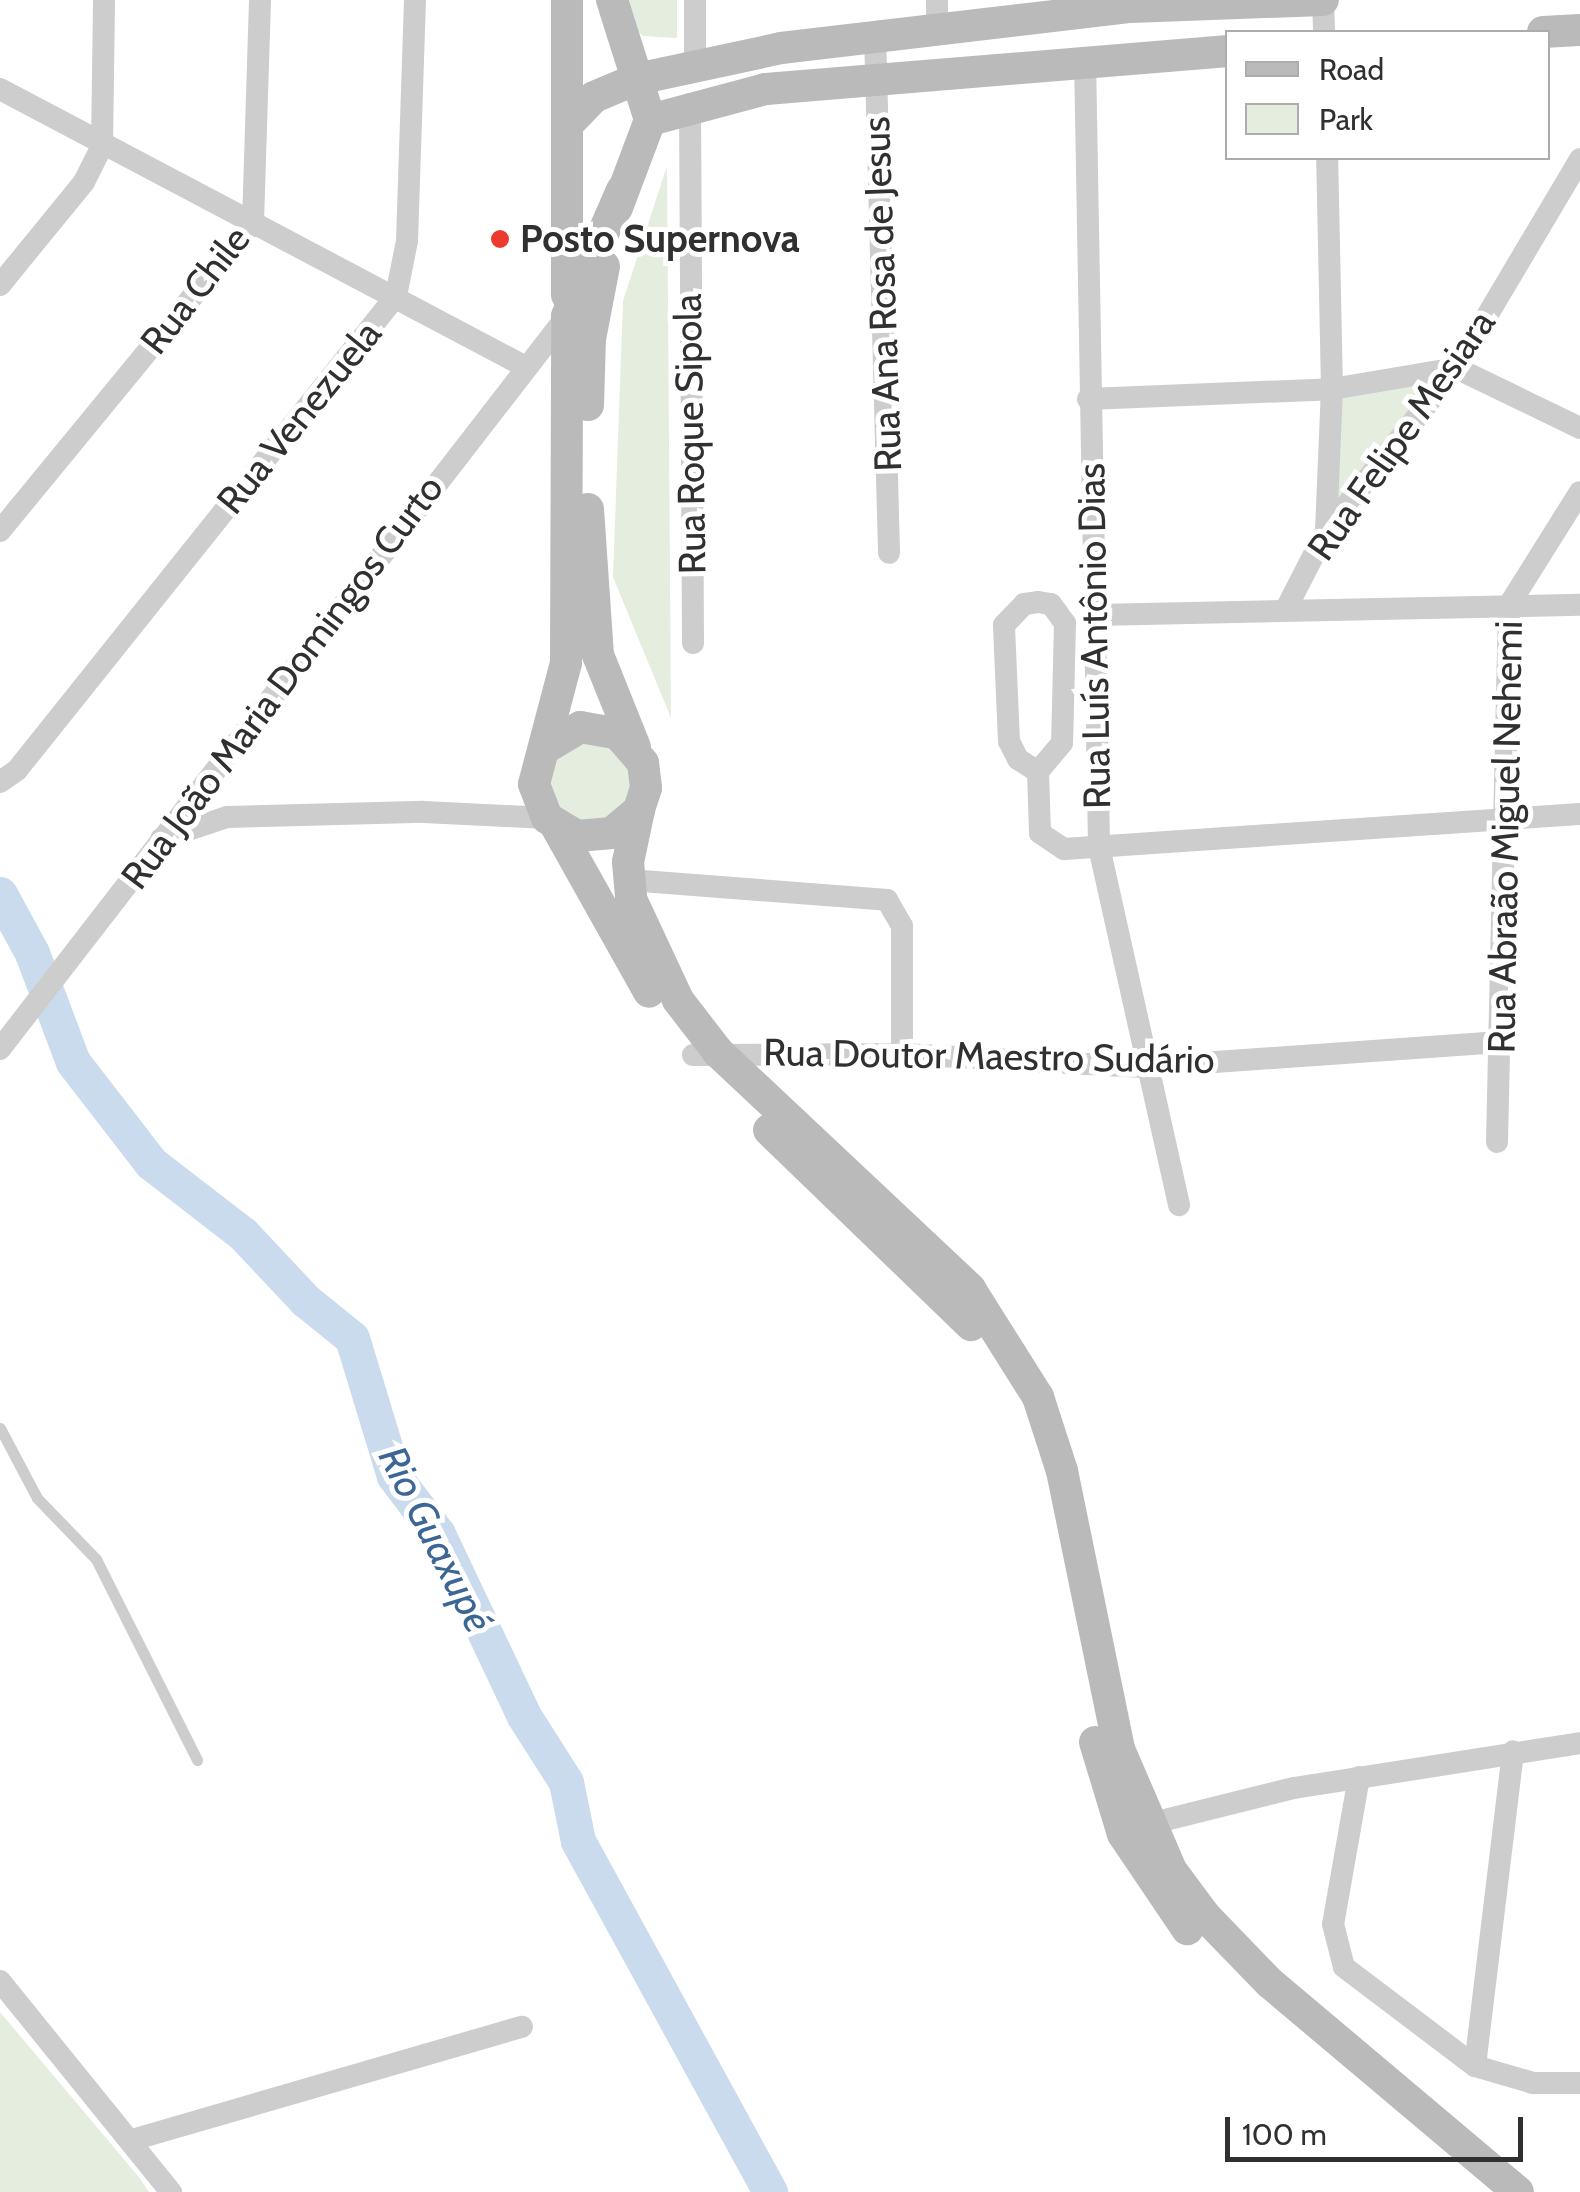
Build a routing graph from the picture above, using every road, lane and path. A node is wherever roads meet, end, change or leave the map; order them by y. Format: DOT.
graph roads {
  1 [pos="104,0"];
  2 [pos="260,0"];
  3 [pos="415,0"];
  4 [pos="567,0"];
  5 [pos="612,0"];
  6 [pos="695,0"];
  7 [pos="1323,0"];
  8 [pos="1131,4"];
  9 [pos="937,12"];
  10 [pos="1324,30"];
  11 [pos="1580,30"];
  12 [pos="1550,32"];
  13 [pos="875,34"];
  14 [pos="1225,50"];
  15 [pos="1085,58"];
  16 [pos="695,63"];
  17 [pos="876,77"];
  18 [pos="636,78"];
  19 [pos="0,90"];
  20 [pos="690,104"];
  21 [pos="650,120"];
  22 [pos="568,124"];
  23 [pos="102,146"];
  24 [pos="1580,159"];
  25 [pos="1327,160"];
  26 [pos="568,178"];
  27 [pos="623,188"];
  28 [pos="1572,190"];
  29 [pos="253,223"];
  30 [pos="0,285"];
  31 [pos="396,296"];
  32 [pos="567,316"];
  33 [pos="524,366"];
  34 [pos="1456,368"];
  35 [pos="1332,388"];
  36 [pos="1088,399"];
  37 [pos="1580,428"];
  38 [pos="1580,492"];
  39 [pos="0,531"];
  40 [pos="1326,531"];
  41 [pos="888,553"];
  42 [pos="1509,605"];
  43 [pos="1580,605"];
  44 [pos="1286,608"];
  45 [pos="1096,615"];
  46 [pos="693,643"];
  47 [pos="546,748"];
  48 [pos="637,752"];
  49 [pos="1038,772"];
  50 [pos="9,776"];
  51 [pos="196,793"];
  52 [pos="638,810"];
  53 [pos="1580,814"];
  54 [pos="1503,816"];
  55 [pos="226,817"];
  56 [pos="552,822"];
  57 [pos="161,839"];
  58 [pos="1098,848"];
  59 [pos="628,880"];
  60 [pos="1500,1042"];
  61 [pos="0,1049"];
  62 [pos="705,1053"];
  63 [pos="902,1054"];
  64 [pos="1144,1067"];
  65 [pos="1497,1142"];
  66 [pos="1179,1205"];
  67 [pos="0,1428"];
  68 [pos="1580,1743"];
  69 [pos="1513,1751"];
  70 [pos="197,1760"];
  71 [pos="1359,1777"];
  72 [pos="1134,1828"];
  73 [pos="0,1980"];
  74 [pos="522,2027"];
  75 [pos="1474,2066"];
  76 [pos="1580,2083"];
  77 [pos="132,2140"];
  78 [pos="171,2192"];
  79 [pos="1486,2192"];
  80 [pos="1518,2192"];
  1 -- 23 [label="street"];
  2 -- 29 [label="street, Rua Chile"];
  3 -- 31 [label="street, Rua Venezuela"];
  4 -- 22 [label="main road"];
  5 -- 18 [label="main road"];
  6 -- 16 [label="street"];
  7 -- 8 [label="main road"];
  7 -- 10 [label="street"];
  8 -- 9 [label="main road"];
  9 -- 13 [label="main road"];
  11 -- 12 [label="main road"];
  13 -- 16 [label="main road"];
  13 -- 17 [label="street, Rua Ana Rosa de Jesus"];
  14 -- 15 [label="main road"];
  15 -- 17 [label="main road"];
  15 -- 36 [label="street, Rua Luís Antônio Dias"];
  16 -- 18 [label="main road"];
  17 -- 20 [label="main road"];
  17 -- 41 [label="street, Rua Ana Rosa de Jesus"];
  18 -- 21 [label="main road"];
  18 -- 22 [label="main road"];
  19 -- 23 [label="street"];
  20 -- 21 [label="main road"];
  20 -- 46 [label="street, Rua Roque Sipola"];
  21 -- 27 [label="main road"];
  22 -- 26 [label="main road"];
  23 -- 29 [label="street"];
  23 -- 30 [label="street"];
  24 -- 28 [label="street, Rua Felipe Mesiara"];
  25 -- 35 [label="street"];
  26 -- 27 [label="main road"];
  26 -- 32 [label="main road"];
  27 -- 32 [label="main road"];
  27 -- 48 [label="main road"];
  28 -- 34 [label="street, Rua Felipe Mesiara"];
  29 -- 31 [label="street"];
  29 -- 39 [label="street, Rua Chile"];
  31 -- 33 [label="street"];
  31 -- 50 [label="street, Rua Venezuela"];
  32 -- 33 [label="street, Rua João Maria Domingos Curto"];
  32 -- 47 [label="main road"];
  33 -- 51 [label="street, Rua João Maria Domingos Curto"];
  34 -- 35 [label="street"];
  34 -- 37 [label="street"];
  34 -- 40 [label="street, Rua Felipe Mesiara"];
  35 -- 36 [label="street"];
  35 -- 40 [label="street"];
  36 -- 45 [label="street, Rua Luís Antônio Dias"];
  38 -- 42 [label="street, Rua Abraão Miguel Nehemi"];
  40 -- 44 [label="street, Rua Felipe Mesiara"];
  42 -- 43 [label="street"];
  42 -- 44 [label="street"];
  42 -- 54 [label="street, Rua Abraão Miguel Nehemi"];
  44 -- 45 [label="street"];
  45 -- 58 [label="street, Rua Luís Antônio Dias"];
  47 -- 48 [label="main road"];
  47 -- 56 [label="main road"];
  48 -- 52 [label="main road"];
  49 -- 49 [label="street"];
  49 -- 58 [label="street"];
  51 -- 55 [label="street"];
  51 -- 57 [label="street, Rua João Maria Domingos Curto"];
  52 -- 56 [label="main road"];
  52 -- 59 [label="main road"];
  53 -- 54 [label="street"];
  54 -- 58 [label="street"];
  54 -- 60 [label="street, Rua Abraão Miguel Nehemi"];
  55 -- 56 [label="street"];
  55 -- 57 [label="street"];
  56 -- 62 [label="main road"];
  57 -- 61 [label="street, Rua João Maria Domingos Curto"];
  58 -- 64 [label="street, Rua Luís Antônio Dias"];
  59 -- 62 [label="main road"];
  59 -- 63 [label="street"];
  60 -- 64 [label="street, Rua Doutor Maestro Sudário"];
  60 -- 65 [label="street, Rua Abraão Miguel Nehemi"];
  62 -- 63 [label="street, Rua Doutor Maestro Sudário"];
  62 -- 72 [label="main road"];
  63 -- 64 [label="street, Rua Doutor Maestro Sudário"];
  64 -- 66 [label="street, Rua Luís Antônio Dias"];
  67 -- 70 [label="lane"];
  68 -- 69 [label="street"];
  69 -- 71 [label="street"];
  69 -- 75 [label="street"];
  71 -- 72 [label="street"];
  71 -- 75 [label="street"];
  72 -- 79 [label="main road"];
  72 -- 80 [label="main road"];
  73 -- 77 [label="street"];
  74 -- 77 [label="street"];
  75 -- 76 [label="street"];
  77 -- 78 [label="street"];
}
